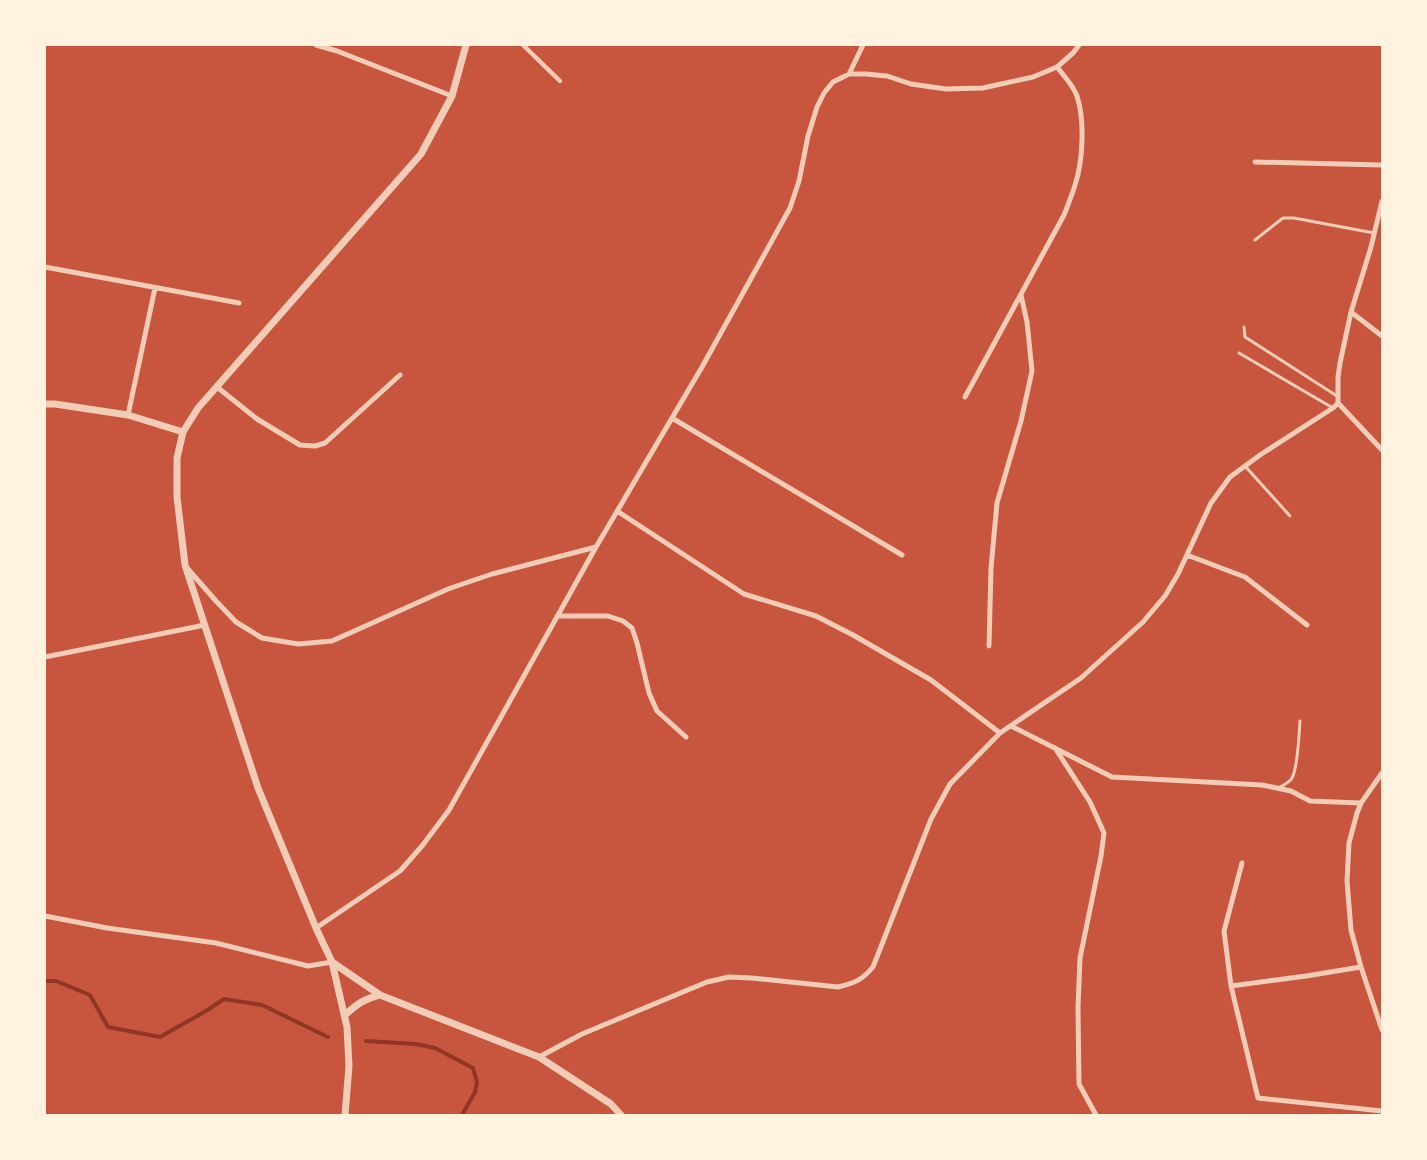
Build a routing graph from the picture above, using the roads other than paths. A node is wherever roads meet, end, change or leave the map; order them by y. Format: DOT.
graph roads {
  1 [pos="316,45"];
  2 [pos="466,45"];
  3 [pos="523,45"];
  4 [pos="863,45"];
  5 [pos="1079,45"];
  6 [pos="1057,67"];
  7 [pos="849,74"];
  8 [pos="560,81"];
  9 [pos="452,96"];
  10 [pos="1255,162"];
  11 [pos="1382,165"];
  12 [pos="1382,201"];
  13 [pos="1374,232"];
  14 [pos="1256,240"];
  15 [pos="45,267"];
  16 [pos="154,288"];
  17 [pos="1021,294"];
  18 [pos="240,303"];
  19 [pos="1351,312"];
  20 [pos="1244,327"];
  21 [pos="1382,336"];
  22 [pos="1239,353"];
  23 [pos="400,375"];
  24 [pos="217,387"];
  25 [pos="965,397"];
  26 [pos="1339,400"];
  27 [pos="45,404"];
  28 [pos="1333,408"];
  29 [pos="128,415"];
  30 [pos="672,418"];
  31 [pos="183,432"];
  32 [pos="1382,450"];
  33 [pos="1244,465"];
  34 [pos="617,511"];
  35 [pos="1290,516"];
  36 [pos="596,547"];
  37 [pos="902,555"];
  38 [pos="1187,555"];
  39 [pos="185,565"];
  40 [pos="558,616"];
  41 [pos="1307,625"];
  42 [pos="205,626"];
  43 [pos="989,646"];
  44 [pos="45,657"];
  45 [pos="1300,721"];
  46 [pos="1011,726"];
  47 [pos="1000,733"];
  48 [pos="686,737"];
  49 [pos="1055,748"];
  50 [pos="1382,773"];
  51 [pos="1278,788"];
  52 [pos="1361,803"];
  53 [pos="1242,863"];
  54 [pos="45,916"];
  55 [pos="316,928"];
  56 [pos="332,962"];
  57 [pos="1361,967"];
  58 [pos="1231,986"];
  59 [pos="380,994"];
  60 [pos="344,1015"];
  61 [pos="1382,1030"];
  62 [pos="539,1057"];
  63 [pos="1382,1111"];
  64 [pos="344,1115"];
  65 [pos="621,1115"];
  66 [pos="1096,1115"];
  1 -- 9 [label="street"];
  2 -- 9 [label="street"];
  3 -- 8 [label="street"];
  4 -- 7 [label="street"];
  5 -- 6 [label="street"];
  6 -- 7 [label="street"];
  6 -- 17 [label="street"];
  7 -- 30 [label="street"];
  9 -- 24 [label="street"];
  10 -- 11 [label="street"];
  12 -- 13 [label="street"];
  13 -- 14 [label="lane"];
  13 -- 19 [label="street"];
  15 -- 16 [label="street"];
  16 -- 18 [label="street"];
  16 -- 29 [label="street"];
  17 -- 25 [label="street"];
  17 -- 43 [label="street"];
  19 -- 21 [label="street"];
  19 -- 26 [label="street"];
  20 -- 26 [label="lane"];
  22 -- 28 [label="lane"];
  23 -- 24 [label="street"];
  24 -- 31 [label="street"];
  26 -- 28 [label="street"];
  26 -- 32 [label="street"];
  27 -- 29 [label="street"];
  28 -- 33 [label="street"];
  29 -- 31 [label="street"];
  30 -- 34 [label="street"];
  30 -- 37 [label="street"];
  31 -- 39 [label="street"];
  33 -- 35 [label="lane"];
  33 -- 38 [label="street"];
  34 -- 36 [label="street"];
  34 -- 47 [label="street"];
  36 -- 39 [label="street"];
  36 -- 40 [label="street"];
  38 -- 41 [label="street"];
  38 -- 46 [label="street"];
  39 -- 42 [label="street"];
  40 -- 48 [label="street"];
  40 -- 55 [label="street"];
  42 -- 44 [label="street"];
  42 -- 55 [label="street"];
  45 -- 51 [label="lane"];
  46 -- 47 [label="street"];
  46 -- 49 [label="street"];
  47 -- 62 [label="street"];
  49 -- 51 [label="street"];
  49 -- 66 [label="street"];
  50 -- 52 [label="street"];
  51 -- 52 [label="street"];
  52 -- 57 [label="street"];
  53 -- 58 [label="street"];
  54 -- 56 [label="street"];
  55 -- 56 [label="street"];
  56 -- 59 [label="street"];
  56 -- 60 [label="street"];
  57 -- 58 [label="street"];
  57 -- 61 [label="street"];
  58 -- 63 [label="street"];
  59 -- 60 [label="street"];
  59 -- 62 [label="street"];
  60 -- 64 [label="street"];
  62 -- 65 [label="street"];
}
